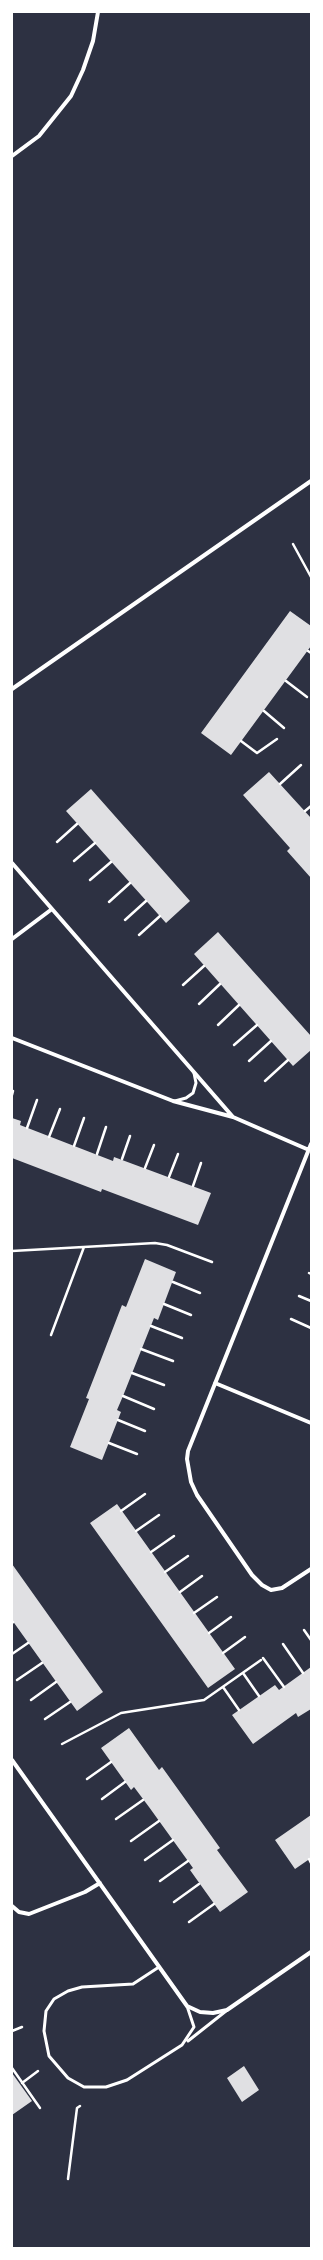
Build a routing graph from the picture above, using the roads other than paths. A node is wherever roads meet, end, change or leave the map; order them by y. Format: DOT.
graph roads {
  1 [pos="98,12"];
  2 [pos="12,156"];
  3 [pos="311,481"];
  4 [pos="12,688"];
  5 [pos="12,863"];
  6 [pos="52,909"];
  7 [pos="12,939"];
  8 [pos="12,1038"];
  9 [pos="194,1072"];
  10 [pos="173,1102"];
  11 [pos="233,1117"];
  12 [pos="311,1144"];
  13 [pos="309,1150"];
  14 [pos="215,1383"];
  15 [pos="311,1423"];
  16 [pos="311,1569"];
  17 [pos="12,1760"];
  18 [pos="100,1883"];
  19 [pos="12,1906"];
  20 [pos="311,1952"];
  21 [pos="159,1967"];
  22 [pos="187,2006"];
  23 [pos="227,2010"];
  24 [pos="182,2046"];
  1 -- 2 [label="street"];
  3 -- 4 [label="street"];
  5 -- 6 [label="street"];
  6 -- 7 [label="street"];
  6 -- 9 [label="street"];
  8 -- 10 [label="street"];
  9 -- 10 [label="lane"];
  9 -- 11 [label="street"];
  10 -- 11 [label="street"];
  11 -- 13 [label="street"];
  12 -- 13 [label="street"];
  13 -- 14 [label="street"];
  14 -- 15 [label="street"];
  14 -- 16 [label="street"];
  17 -- 18 [label="street"];
  18 -- 19 [label="street"];
  18 -- 21 [label="street"];
  20 -- 23 [label="street"];
  21 -- 22 [label="street"];
  21 -- 24 [label="lane"];
  22 -- 23 [label="street"];
  22 -- 24 [label="lane"];
  23 -- 24 [label="lane"];
}
